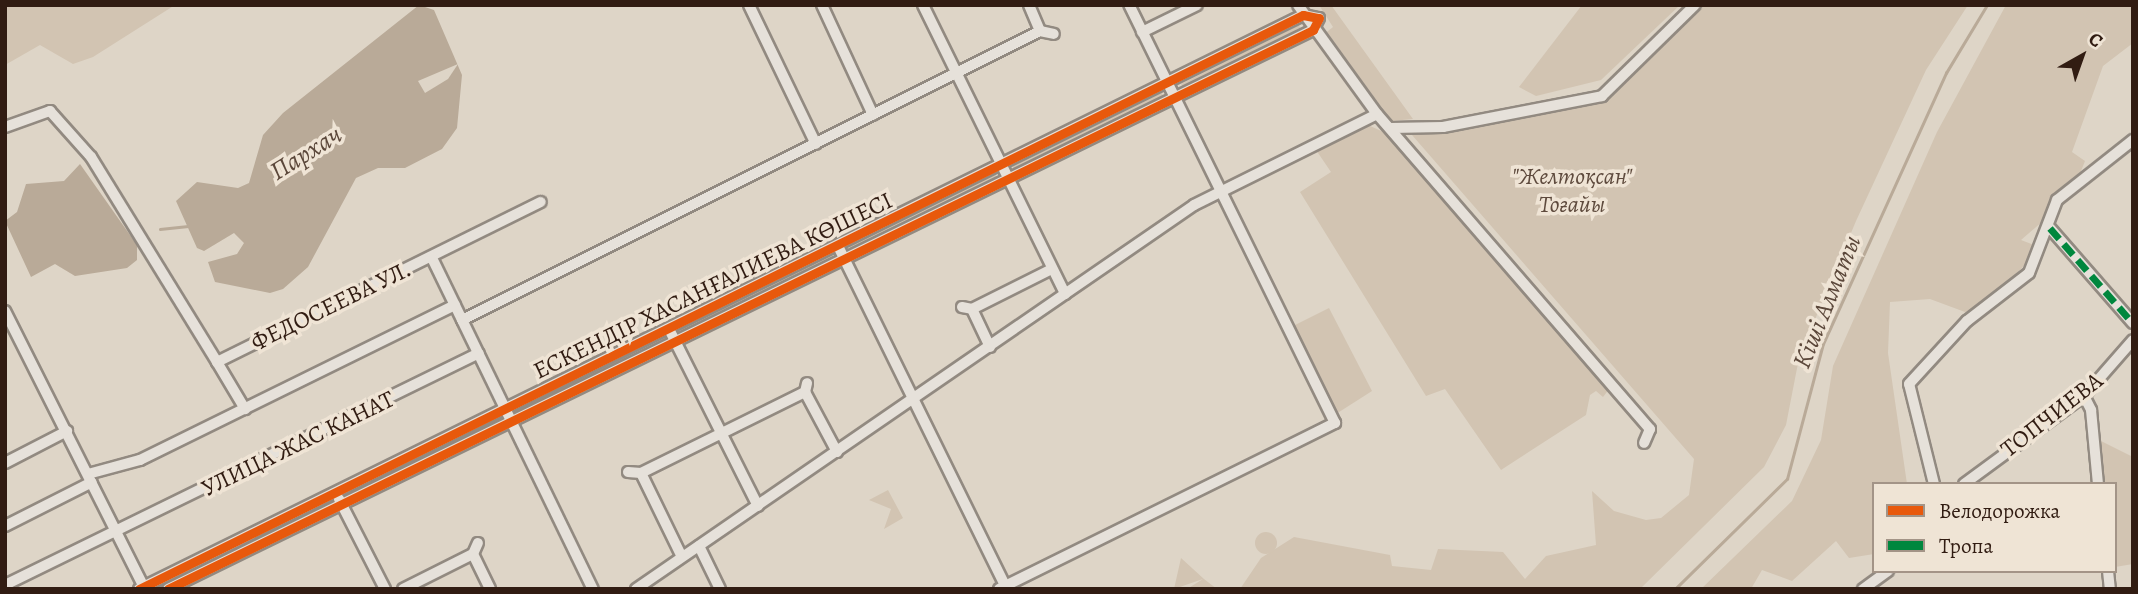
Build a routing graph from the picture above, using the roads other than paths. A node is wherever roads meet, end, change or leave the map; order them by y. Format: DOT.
graph roads {
  1 [pos="749,5"];
  2 [pos="822,5"];
  3 [pos="923,5"];
  4 [pos="1029,5"];
  5 [pos="1129,5"];
  6 [pos="1197,5"];
  7 [pos="1695,5"];
  8 [pos="1301,10"];
  9 [pos="1313,30"];
  10 [pos="1040,31"];
  11 [pos="1142,32"];
  12 [pos="1054,34"];
  13 [pos="957,74"];
  14 [pos="1168,83"];
  15 [pos="1175,97"];
  16 [pos="1377,114"];
  17 [pos="873,115"];
  18 [pos="5,127"];
  19 [pos="1391,128"];
  20 [pos="2133,140"];
  21 [pos="816,144"];
  22 [pos="1002,165"];
  23 [pos="1009,179"];
  24 [pos="1220,188"];
  25 [pos="541,202"];
  26 [pos="2050,228"];
  27 [pos="838,246"];
  28 [pos="432,258"];
  29 [pos="845,260"];
  30 [pos="1052,269"];
  31 [pos="1065,295"];
  32 [pos="455,304"];
  33 [pos="5,311"];
  34 [pos="462,320"];
  35 [pos="2133,323"];
  36 [pos="669,329"];
  37 [pos="2133,340"];
  38 [pos="676,342"];
  39 [pos="990,347"];
  40 [pos="479,353"];
  41 [pos="217,362"];
  42 [pos="2084,396"];
  43 [pos="913,399"];
  44 [pos="507,408"];
  45 [pos="245,409"];
  46 [pos="513,421"];
  47 [pos="66,432"];
  48 [pos="722,433"];
  49 [pos="1644,443"];
  50 [pos="837,452"];
  51 [pos="5,463"];
  52 [pos="628,472"];
  53 [pos="641,473"];
  54 [pos="90,478"];
  55 [pos="1934,482"];
  56 [pos="1967,482"];
  57 [pos="2098,482"];
  58 [pos="336,492"];
  59 [pos="342,504"];
  60 [pos="758,506"];
  61 [pos="5,526"];
  62 [pos="117,533"];
  63 [pos="478,543"];
  64 [pos="699,546"];
  65 [pos="473,554"];
  66 [pos="682,557"];
  67 [pos="1885,573"];
  68 [pos="7,585"];
  69 [pos="1002,587"];
  70 [pos="143,588"];
  71 [pos="167,589"];
  72 [pos="385,589"];
  73 [pos="403,589"];
  74 [pos="490,589"];
  75 [pos="593,589"];
  76 [pos="636,589"];
  77 [pos="720,589"];
  78 [pos="1863,589"];
  1 -- 21 [label="street"];
  2 -- 17 [label="street"];
  3 -- 13 [label="street"];
  4 -- 10 [label="street"];
  5 -- 11 [label="street"];
  6 -- 11 [label="street"];
  7 -- 19 [label="street"];
  8 -- 9 [label="street"];
  8 -- 14 [label="street, ЕСКЕНДІР ХАСАНҒАЛИЕВА КӨШЕСІ"];
  9 -- 15 [label="street, ЕСКЕНДІР ХАСАНҒАЛИЕВА КӨШЕСІ"];
  9 -- 16 [label="street"];
  10 -- 12 [label="street"];
  10 -- 13 [label="street"];
  11 -- 14 [label="street"];
  13 -- 17 [label="street"];
  13 -- 22 [label="street"];
  14 -- 15 [label="street"];
  14 -- 22 [label="street, ЕСКЕНДІР ХАСАНҒАЛИЕВА КӨШЕСІ"];
  15 -- 23 [label="street, ЕСКЕНДІР ХАСАНҒАЛИЕВА КӨШЕСІ"];
  15 -- 24 [label="street"];
  16 -- 19 [label="street"];
  16 -- 24 [label="street"];
  17 -- 21 [label="street"];
  18 -- 41 [label="street"];
  19 -- 49 [label="street"];
  20 -- 26 [label="street"];
  21 -- 34 [label="street"];
  22 -- 23 [label="street"];
  22 -- 27 [label="street, ЕСКЕНДІР ХАСАНҒАЛИЕВА КӨШЕСІ"];
  23 -- 29 [label="street, ЕСКЕНДІР ХАСАНҒАЛИЕВА КӨШЕСІ"];
  23 -- 30 [label="street"];
  24 -- 31 [label="street"];
  24 -- 69 [label="street"];
  25 -- 28 [label="street, ФЕДОСЕЕВА УЛ."];
  26 -- 35 [label="street"];
  26 -- 55 [label="street"];
  27 -- 29 [label="street"];
  27 -- 36 [label="street, ЕСКЕНДІР ХАСАНҒАЛИЕВА КӨШЕСІ"];
  28 -- 32 [label="street"];
  28 -- 41 [label="street, ФЕДОСЕЕВА УЛ."];
  29 -- 38 [label="street, ЕСКЕНДІР ХАСАНҒАЛИЕВА КӨШЕСІ"];
  29 -- 43 [label="street"];
  30 -- 31 [label="street"];
  30 -- 39 [label="street"];
  31 -- 39 [label="street"];
  32 -- 34 [label="street"];
  32 -- 45 [label="street"];
  33 -- 47 [label="street"];
  34 -- 40 [label="street"];
  36 -- 38 [label="street"];
  36 -- 44 [label="street, ЕСКЕНДІР ХАСАНҒАЛИЕВА КӨШЕСІ"];
  37 -- 42 [label="street, ТОПЧИЕВА"];
  38 -- 46 [label="street, ЕСКЕНДІР ХАСАНҒАЛИЕВА КӨШЕСІ"];
  38 -- 48 [label="street"];
  39 -- 43 [label="street"];
  40 -- 44 [label="street"];
  40 -- 62 [label="street, УЛИЦА ЖАС КАНАТ"];
  41 -- 45 [label="street"];
  42 -- 56 [label="street, ТОПЧИЕВА"];
  42 -- 57 [label="street"];
  43 -- 50 [label="street"];
  43 -- 69 [label="street"];
  44 -- 46 [label="street"];
  44 -- 58 [label="street, ЕСКЕНДІР ХАСАНҒАЛИЕВА КӨШЕСІ"];
  45 -- 54 [label="street"];
  46 -- 59 [label="street, ЕСКЕНДІР ХАСАНҒАЛИЕВА КӨШЕСІ"];
  46 -- 75 [label="street"];
  47 -- 51 [label="street"];
  47 -- 54 [label="street"];
  48 -- 50 [label="street"];
  48 -- 53 [label="street"];
  48 -- 60 [label="street"];
  50 -- 60 [label="street"];
  52 -- 53 [label="street"];
  53 -- 66 [label="street"];
  54 -- 61 [label="street"];
  54 -- 62 [label="street"];
  58 -- 59 [label="street"];
  58 -- 70 [label="street, ЕСКЕНДІР ХАСАНҒАЛИЕВА КӨШЕСІ"];
  59 -- 71 [label="street, ЕСКЕНДІР ХАСАНҒАЛИЕВА КӨШЕСІ"];
  59 -- 72 [label="street"];
  60 -- 64 [label="street"];
  62 -- 68 [label="street, УЛИЦА ЖАС КАНАТ"];
  62 -- 70 [label="street"];
  63 -- 65 [label="street"];
  64 -- 66 [label="street"];
  64 -- 77 [label="street"];
  65 -- 73 [label="street"];
  65 -- 74 [label="street"];
  66 -- 76 [label="street"];
  67 -- 78 [label="street"];
}
